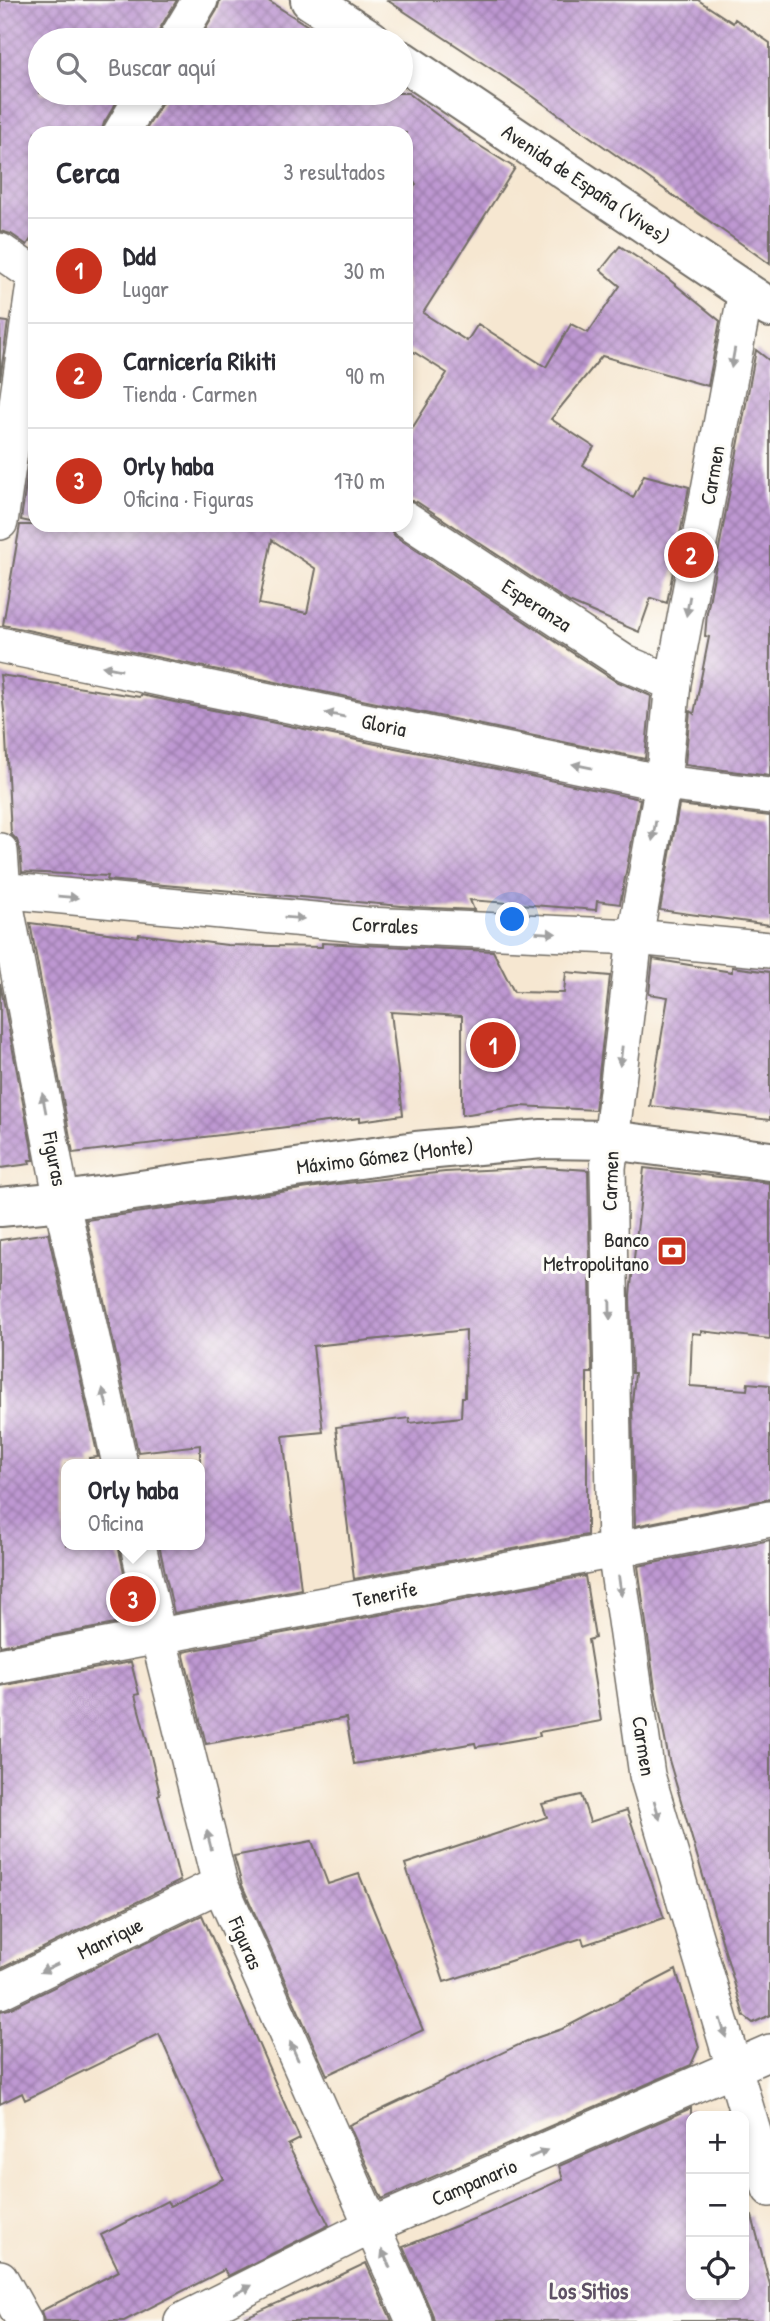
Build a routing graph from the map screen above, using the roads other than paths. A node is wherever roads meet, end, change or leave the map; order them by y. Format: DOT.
graph roads {
  1 [pos="200,0"];
  2 [pos="310,0"];
  3 [pos="183,28"];
  4 [pos="353,28"];
  5 [pos="413,68"];
  6 [pos="138,105"];
  7 [pos="125,126"];
  8 [pos="0,251"];
  9 [pos="28,271"];
  10 [pos="758,299"];
  11 [pos="28,325"];
  12 [pos="0,522"];
  13 [pos="413,524"];
  14 [pos="0,645"];
  15 [pos="673,683"];
  16 [pos="663,783"];
  17 [pos="770,796"];
  18 [pos="0,851"];
  19 [pos="2,890"];
  20 [pos="635,937"];
  21 [pos="770,950"];
  22 [pos="611,1140"];
  23 [pos="770,1161"];
  24 [pos="63,1201"];
  25 [pos="0,1207"];
  26 [pos="119,1459"];
  27 [pos="770,1519"];
  28 [pos="139,1550"];
  29 [pos="615,1550"];
  30 [pos="158,1636"];
  31 [pos="0,1666"];
  32 [pos="220,1884"];
  33 [pos="0,1992"];
  34 [pos="770,2052"];
  35 [pos="735,2068"];
  36 [pos="770,2189"];
  37 [pos="371,2226"];
  38 [pos="0,2278"];
  39 [pos="24,2321"];
  40 [pos="182,2321"];
  41 [pos="414,2321"];
  1 -- 3 [label="street"];
  2 -- 4 [label="main road"];
  5 -- 10 [label="main road, Avenida de España (Vives)"];
  6 -- 7 [label="street"];
  8 -- 9 [label="street"];
  10 -- 15 [label="street, Carmen, one-way"];
  11 -- 12 [label="street"];
  13 -- 15 [label="street, Esperanza"];
  16 -- 14 [label="street, Gloria, one-way"];
  15 -- 16 [label="street, Carmen"];
  16 -- 17 [label="street, Gloria"];
  16 -- 20 [label="street, Carmen, one-way"];
  18 -- 19 [label="street, Figuras"];
  19 -- 20 [label="street, Corrales, one-way"];
  24 -- 19 [label="street, Figuras, one-way"];
  20 -- 21 [label="street, Corrales"];
  20 -- 22 [label="street, Carmen, one-way"];
  22 -- 23 [label="main road, Máximo Gómez (Monte)"];
  22 -- 24 [label="main road, Máximo Gómez (Monte)"];
  22 -- 29 [label="street, Carmen, one-way"];
  24 -- 25 [label="main road, Máximo Gómez (Monte)"];
  26 -- 24 [label="street, Figuras, one-way"];
  27 -- 29 [label="street, Tenerife"];
  28 -- 30 [label="street, Figuras"];
  29 -- 30 [label="street, Tenerife"];
  29 -- 35 [label="street, Carmen, one-way"];
  30 -- 31 [label="street, Tenerife"];
  32 -- 30 [label="street, Figuras, one-way"];
  32 -- 33 [label="street, Manrique, one-way"];
  37 -- 32 [label="street, Figuras, one-way"];
  34 -- 35 [label="street, Campanario"];
  35 -- 36 [label="street, Carmen"];
  37 -- 35 [label="street, Campanario, one-way"];
  40 -- 37 [label="street, Campanario, one-way"];
  41 -- 37 [label="street, Figuras, one-way"];
  38 -- 39 [label="street"];
}
